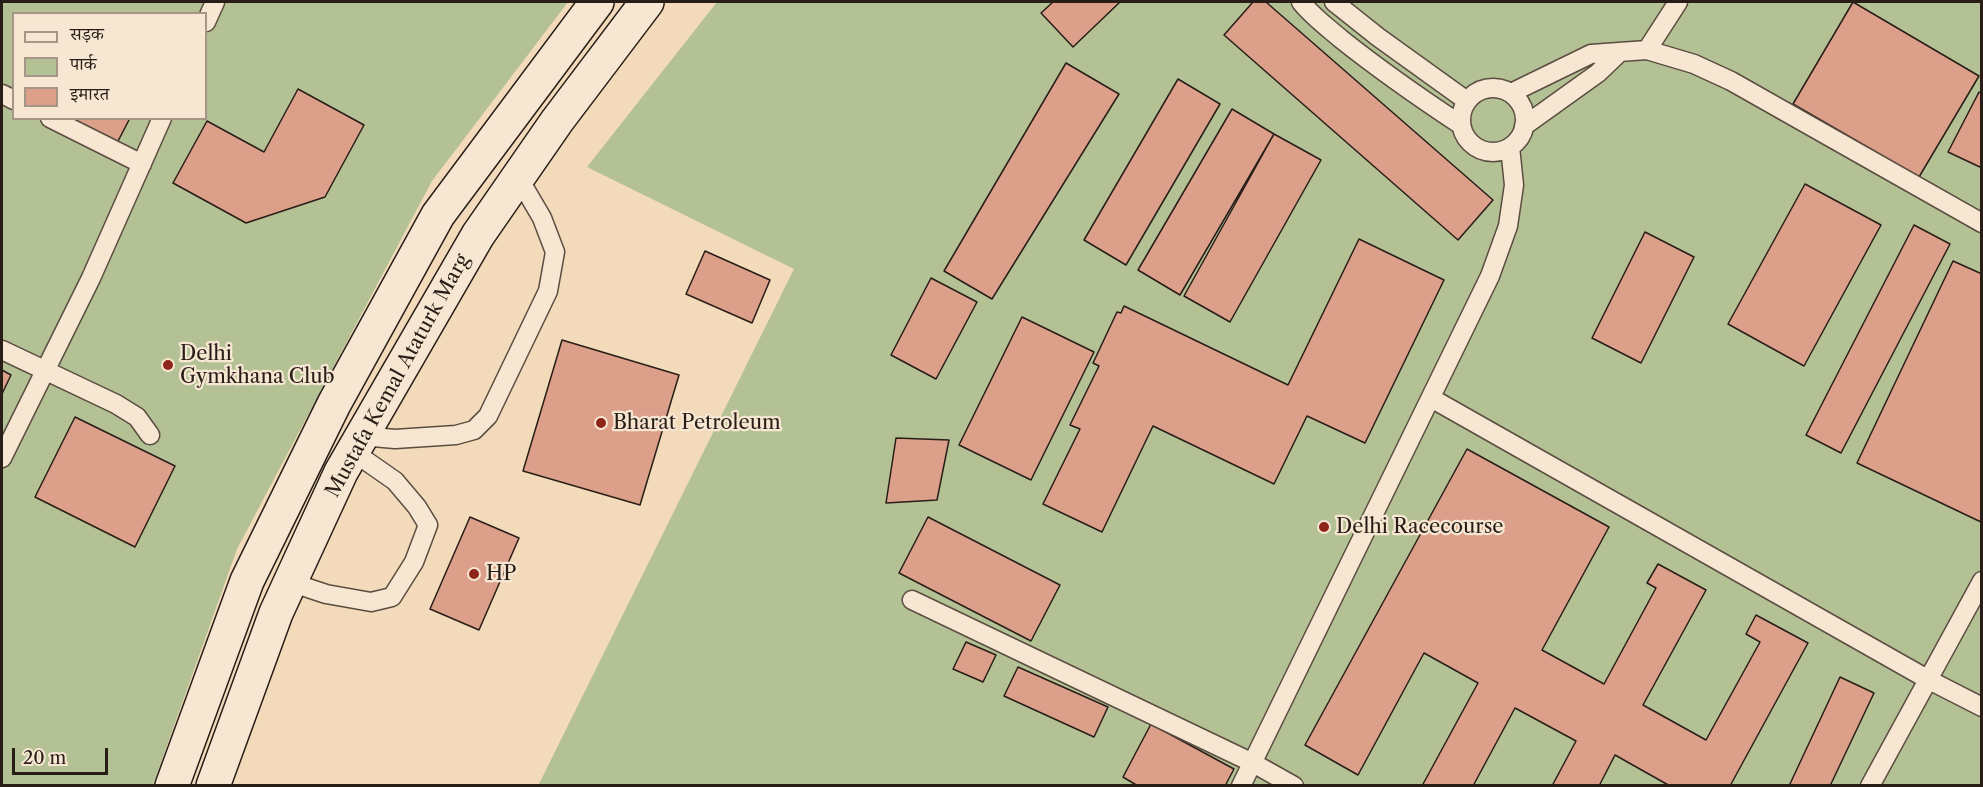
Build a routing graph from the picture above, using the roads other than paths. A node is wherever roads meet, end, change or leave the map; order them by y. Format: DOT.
graph roads {
  1 [pos="215,2"];
  2 [pos="597,2"];
  3 [pos="647,2"];
  4 [pos="1301,2"];
  5 [pos="1334,2"];
  6 [pos="1678,2"];
  7 [pos="207,20"];
  8 [pos="1647,50"];
  9 [pos="1620,52"];
  10 [pos="1511,93"];
  11 [pos="1467,101"];
  12 [pos="55,120"];
  13 [pos="161,120"];
  14 [pos="1461,125"];
  15 [pos="1524,126"];
  16 [pos="1510,147"];
  17 [pos="142,164"];
  18 [pos="518,177"];
  19 [pos="1982,223"];
  20 [pos="2,350"];
  21 [pos="45,370"];
  22 [pos="1431,398"];
  23 [pos="150,435"];
  24 [pos="357,443"];
  25 [pos="2,458"];
  26 [pos="1982,581"];
  27 [pos="290,582"];
  28 [pos="912,600"];
  29 [pos="1929,680"];
  30 [pos="1982,707"];
  31 [pos="1253,763"];
  32 [pos="172,786"];
  33 [pos="213,786"];
  34 [pos="1241,786"];
  35 [pos="1294,786"];
  36 [pos="1870,786"];
  1 -- 7 [label="lane"];
  2 -- 32 [label="main road, Mustafa Kemal Ataturk Marg"];
  3 -- 18 [label="main road, Mustafa Kemal Ataturk Marg"];
  4 -- 14 [label="lane"];
  5 -- 11 [label="lane"];
  6 -- 8 [label="lane"];
  8 -- 9 [label="lane"];
  8 -- 19 [label="lane"];
  9 -- 10 [label="lane"];
  9 -- 15 [label="lane"];
  10 -- 11 [label="lane"];
  10 -- 15 [label="lane"];
  11 -- 14 [label="lane"];
  12 -- 17 [label="lane"];
  13 -- 17 [label="lane"];
  14 -- 16 [label="lane"];
  15 -- 16 [label="lane"];
  16 -- 22 [label="lane"];
  17 -- 21 [label="lane"];
  18 -- 24 [label="main road, Mustafa Kemal Ataturk Marg"];
  18 -- 24 [label="lane"];
  20 -- 21 [label="lane"];
  21 -- 23 [label="lane"];
  21 -- 25 [label="lane"];
  22 -- 29 [label="lane"];
  22 -- 31 [label="lane"];
  24 -- 27 [label="main road, Mustafa Kemal Ataturk Marg"];
  24 -- 27 [label="lane"];
  26 -- 29 [label="lane"];
  27 -- 33 [label="main road, Mustafa Kemal Ataturk Marg"];
  28 -- 31 [label="lane"];
  29 -- 30 [label="lane"];
  29 -- 36 [label="lane"];
  31 -- 34 [label="lane"];
  31 -- 35 [label="lane"];
}
